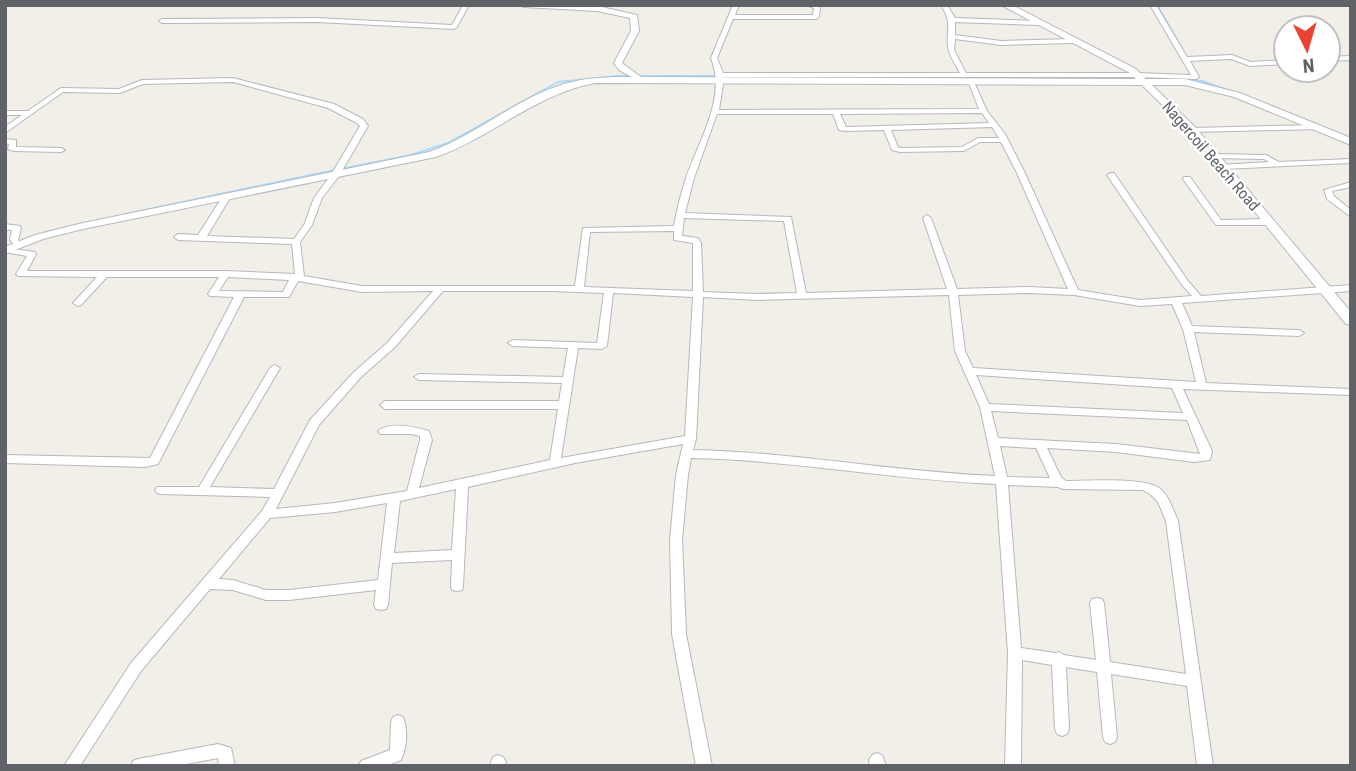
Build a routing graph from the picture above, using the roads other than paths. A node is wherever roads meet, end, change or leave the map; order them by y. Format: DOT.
graph roads {
  1 [pos="466,5"];
  2 [pos="524,5"];
  3 [pos="736,5"];
  4 [pos="809,5"];
  5 [pos="944,5"];
  6 [pos="1005,5"];
  7 [pos="1153,5"];
  8 [pos="555,6"];
  9 [pos="730,17"];
  10 [pos="952,20"];
  11 [pos="163,21"];
  12 [pos="1038,23"];
  13 [pos="950,36"];
  14 [pos="1073,41"];
  15 [pos="1187,59"];
  16 [pos="1272,63"];
  17 [pos="719,77"];
  18 [pos="1140,77"];
  19 [pos="637,78"];
  20 [pos="967,78"];
  21 [pos="835,111"];
  22 [pos="873,111"];
  23 [pos="984,111"];
  24 [pos="715,112"];
  25 [pos="5,113"];
  26 [pos="29,113"];
  27 [pos="994,125"];
  28 [pos="883,127"];
  29 [pos="1316,127"];
  30 [pos="1193,130"];
  31 [pos="5,131"];
  32 [pos="1003,140"];
  33 [pos="5,141"];
  34 [pos="1351,142"];
  35 [pos="61,150"];
  36 [pos="1214,156"];
  37 [pos="1351,161"];
  38 [pos="1279,165"];
  39 [pos="1223,167"];
  40 [pos="338,172"];
  41 [pos="1111,175"];
  42 [pos="1187,179"];
  43 [pos="1351,184"];
  44 [pos="226,198"];
  45 [pos="681,215"];
  46 [pos="1351,215"];
  47 [pos="928,218"];
  48 [pos="1267,222"];
  49 [pos="5,227"];
  50 [pos="678,228"];
  51 [pos="177,236"];
  52 [pos="202,236"];
  53 [pos="296,242"];
  54 [pos="10,246"];
  55 [pos="105,274"];
  56 [pos="225,274"];
  57 [pos="298,278"];
  58 [pos="1351,288"];
  59 [pos="579,289"];
  60 [pos="439,290"];
  61 [pos="609,290"];
  62 [pos="1325,290"];
  63 [pos="953,292"];
  64 [pos="1074,292"];
  65 [pos="240,295"];
  66 [pos="802,295"];
  67 [pos="698,296"];
  68 [pos="1200,299"];
  69 [pos="1176,301"];
  70 [pos="78,303"];
  71 [pos="1351,321"];
  72 [pos="1188,329"];
  73 [pos="1299,333"];
  74 [pos="513,344"];
  75 [pos="573,345"];
  76 [pos="275,368"];
  77 [pos="969,371"];
  78 [pos="419,377"];
  79 [pos="568,380"];
  80 [pos="1176,385"];
  81 [pos="1202,386"];
  82 [pos="1351,392"];
  83 [pos="385,405"];
  84 [pos="564,405"];
  85 [pos="985,407"];
  86 [pos="1190,417"];
  87 [pos="384,430"];
  88 [pos="690,439"];
  89 [pos="993,442"];
  90 [pos="1040,445"];
  91 [pos="687,454"];
  92 [pos="5,459"];
  93 [pos="555,463"];
  94 [pos="1002,481"];
  95 [pos="1059,483"];
  96 [pos="462,484"];
  97 [pos="161,490"];
  98 [pos="202,491"];
  99 [pos="278,493"];
  100 [pos="412,495"];
  101 [pos="394,498"];
  102 [pos="267,514"];
  103 [pos="458,555"];
  104 [pos="386,558"];
  105 [pos="207,584"];
  106 [pos="383,584"];
  107 [pos="457,586"];
  108 [pos="1097,603"];
  109 [pos="381,605"];
  110 [pos="1015,653"];
  111 [pos="1059,658"];
  112 [pos="1104,667"];
  113 [pos="1194,681"];
  114 [pos="398,722"];
  115 [pos="1062,729"];
  116 [pos="1110,737"];
  117 [pos="71,766"];
  118 [pos="138,766"];
  119 [pos="227,766"];
  120 [pos="366,766"];
  121 [pos="704,766"];
  122 [pos="1013,766"];
  123 [pos="1205,766"];
  1 -- 11 [label="street"];
  2 -- 8 [label="street"];
  3 -- 9 [label="street"];
  4 -- 9 [label="street"];
  5 -- 10 [label="street"];
  6 -- 12 [label="street, Nagercoil Beach Road"];
  7 -- 15 [label="street"];
  8 -- 19 [label="street"];
  9 -- 17 [label="street"];
  10 -- 12 [label="street"];
  10 -- 13 [label="street"];
  12 -- 14 [label="street, Nagercoil Beach Road"];
  13 -- 14 [label="street"];
  13 -- 20 [label="street"];
  14 -- 18 [label="street, Nagercoil Beach Road"];
  15 -- 16 [label="street"];
  15 -- 18 [label="street"];
  17 -- 19 [label="street"];
  17 -- 20 [label="street"];
  17 -- 24 [label="street"];
  18 -- 20 [label="street"];
  18 -- 29 [label="street"];
  18 -- 30 [label="street, Nagercoil Beach Road"];
  19 -- 40 [label="street"];
  20 -- 23 [label="street"];
  21 -- 22 [label="street"];
  21 -- 24 [label="street"];
  21 -- 28 [label="street"];
  22 -- 23 [label="street"];
  22 -- 28 [label="street"];
  23 -- 27 [label="street"];
  24 -- 45 [label="street"];
  25 -- 26 [label="street"];
  26 -- 31 [label="street"];
  26 -- 40 [label="street"];
  27 -- 28 [label="street"];
  27 -- 32 [label="street"];
  28 -- 32 [label="street"];
  29 -- 30 [label="street"];
  29 -- 34 [label="street"];
  30 -- 36 [label="street, Nagercoil Beach Road"];
  32 -- 64 [label="street"];
  33 -- 35 [label="street"];
  36 -- 38 [label="street"];
  36 -- 39 [label="street, Nagercoil Beach Road"];
  37 -- 38 [label="street"];
  38 -- 39 [label="street"];
  39 -- 48 [label="street, Nagercoil Beach Road"];
  40 -- 44 [label="street"];
  40 -- 53 [label="street"];
  41 -- 68 [label="street"];
  42 -- 48 [label="street"];
  43 -- 46 [label="street"];
  44 -- 52 [label="street"];
  44 -- 54 [label="street"];
  45 -- 50 [label="street"];
  45 -- 66 [label="street"];
  47 -- 63 [label="street"];
  48 -- 62 [label="street, Nagercoil Beach Road"];
  49 -- 54 [label="street"];
  50 -- 59 [label="street"];
  50 -- 67 [label="street"];
  51 -- 52 [label="street"];
  52 -- 53 [label="street"];
  53 -- 57 [label="street"];
  54 -- 55 [label="street"];
  55 -- 56 [label="street"];
  55 -- 70 [label="street"];
  56 -- 57 [label="street"];
  56 -- 65 [label="street"];
  57 -- 60 [label="street"];
  57 -- 65 [label="street"];
  58 -- 62 [label="street"];
  59 -- 60 [label="street"];
  59 -- 61 [label="street"];
  60 -- 99 [label="street"];
  61 -- 67 [label="street"];
  61 -- 75 [label="street"];
  62 -- 68 [label="street"];
  62 -- 71 [label="street, Nagercoil Beach Road"];
  63 -- 64 [label="street"];
  63 -- 66 [label="street"];
  63 -- 77 [label="street"];
  64 -- 69 [label="street"];
  65 -- 92 [label="street"];
  66 -- 67 [label="street"];
  67 -- 88 [label="street"];
  68 -- 69 [label="street"];
  69 -- 72 [label="street"];
  72 -- 73 [label="street"];
  72 -- 81 [label="street"];
  74 -- 75 [label="street"];
  75 -- 79 [label="street"];
  76 -- 98 [label="street"];
  77 -- 80 [label="street"];
  77 -- 85 [label="street"];
  78 -- 79 [label="street"];
  79 -- 84 [label="street"];
  80 -- 81 [label="street"];
  80 -- 86 [label="street"];
  81 -- 82 [label="street"];
  83 -- 84 [label="street"];
  84 -- 93 [label="street"];
  85 -- 86 [label="street"];
  85 -- 89 [label="street"];
  86 -- 90 [label="street"];
  87 -- 100 [label="street"];
  88 -- 91 [label="street"];
  88 -- 93 [label="street"];
  89 -- 90 [label="street"];
  89 -- 94 [label="street"];
  90 -- 95 [label="street"];
  91 -- 94 [label="street"];
  91 -- 121 [label="street"];
  93 -- 96 [label="street"];
  94 -- 95 [label="street"];
  94 -- 110 [label="street"];
  95 -- 113 [label="street"];
  96 -- 100 [label="street"];
  96 -- 103 [label="street"];
  97 -- 98 [label="street"];
  98 -- 99 [label="street"];
  99 -- 102 [label="street"];
  100 -- 101 [label="street"];
  101 -- 102 [label="street"];
  101 -- 104 [label="street"];
  102 -- 105 [label="street"];
  103 -- 104 [label="street"];
  103 -- 107 [label="street"];
  104 -- 106 [label="street"];
  105 -- 106 [label="street"];
  105 -- 117 [label="street"];
  106 -- 109 [label="street"];
  108 -- 112 [label="street"];
  110 -- 111 [label="street"];
  110 -- 122 [label="street"];
  111 -- 112 [label="street"];
  111 -- 115 [label="street"];
  112 -- 113 [label="street"];
  112 -- 116 [label="street"];
  113 -- 123 [label="street"];
  114 -- 120 [label="street"];
  118 -- 119 [label="street"];
}
